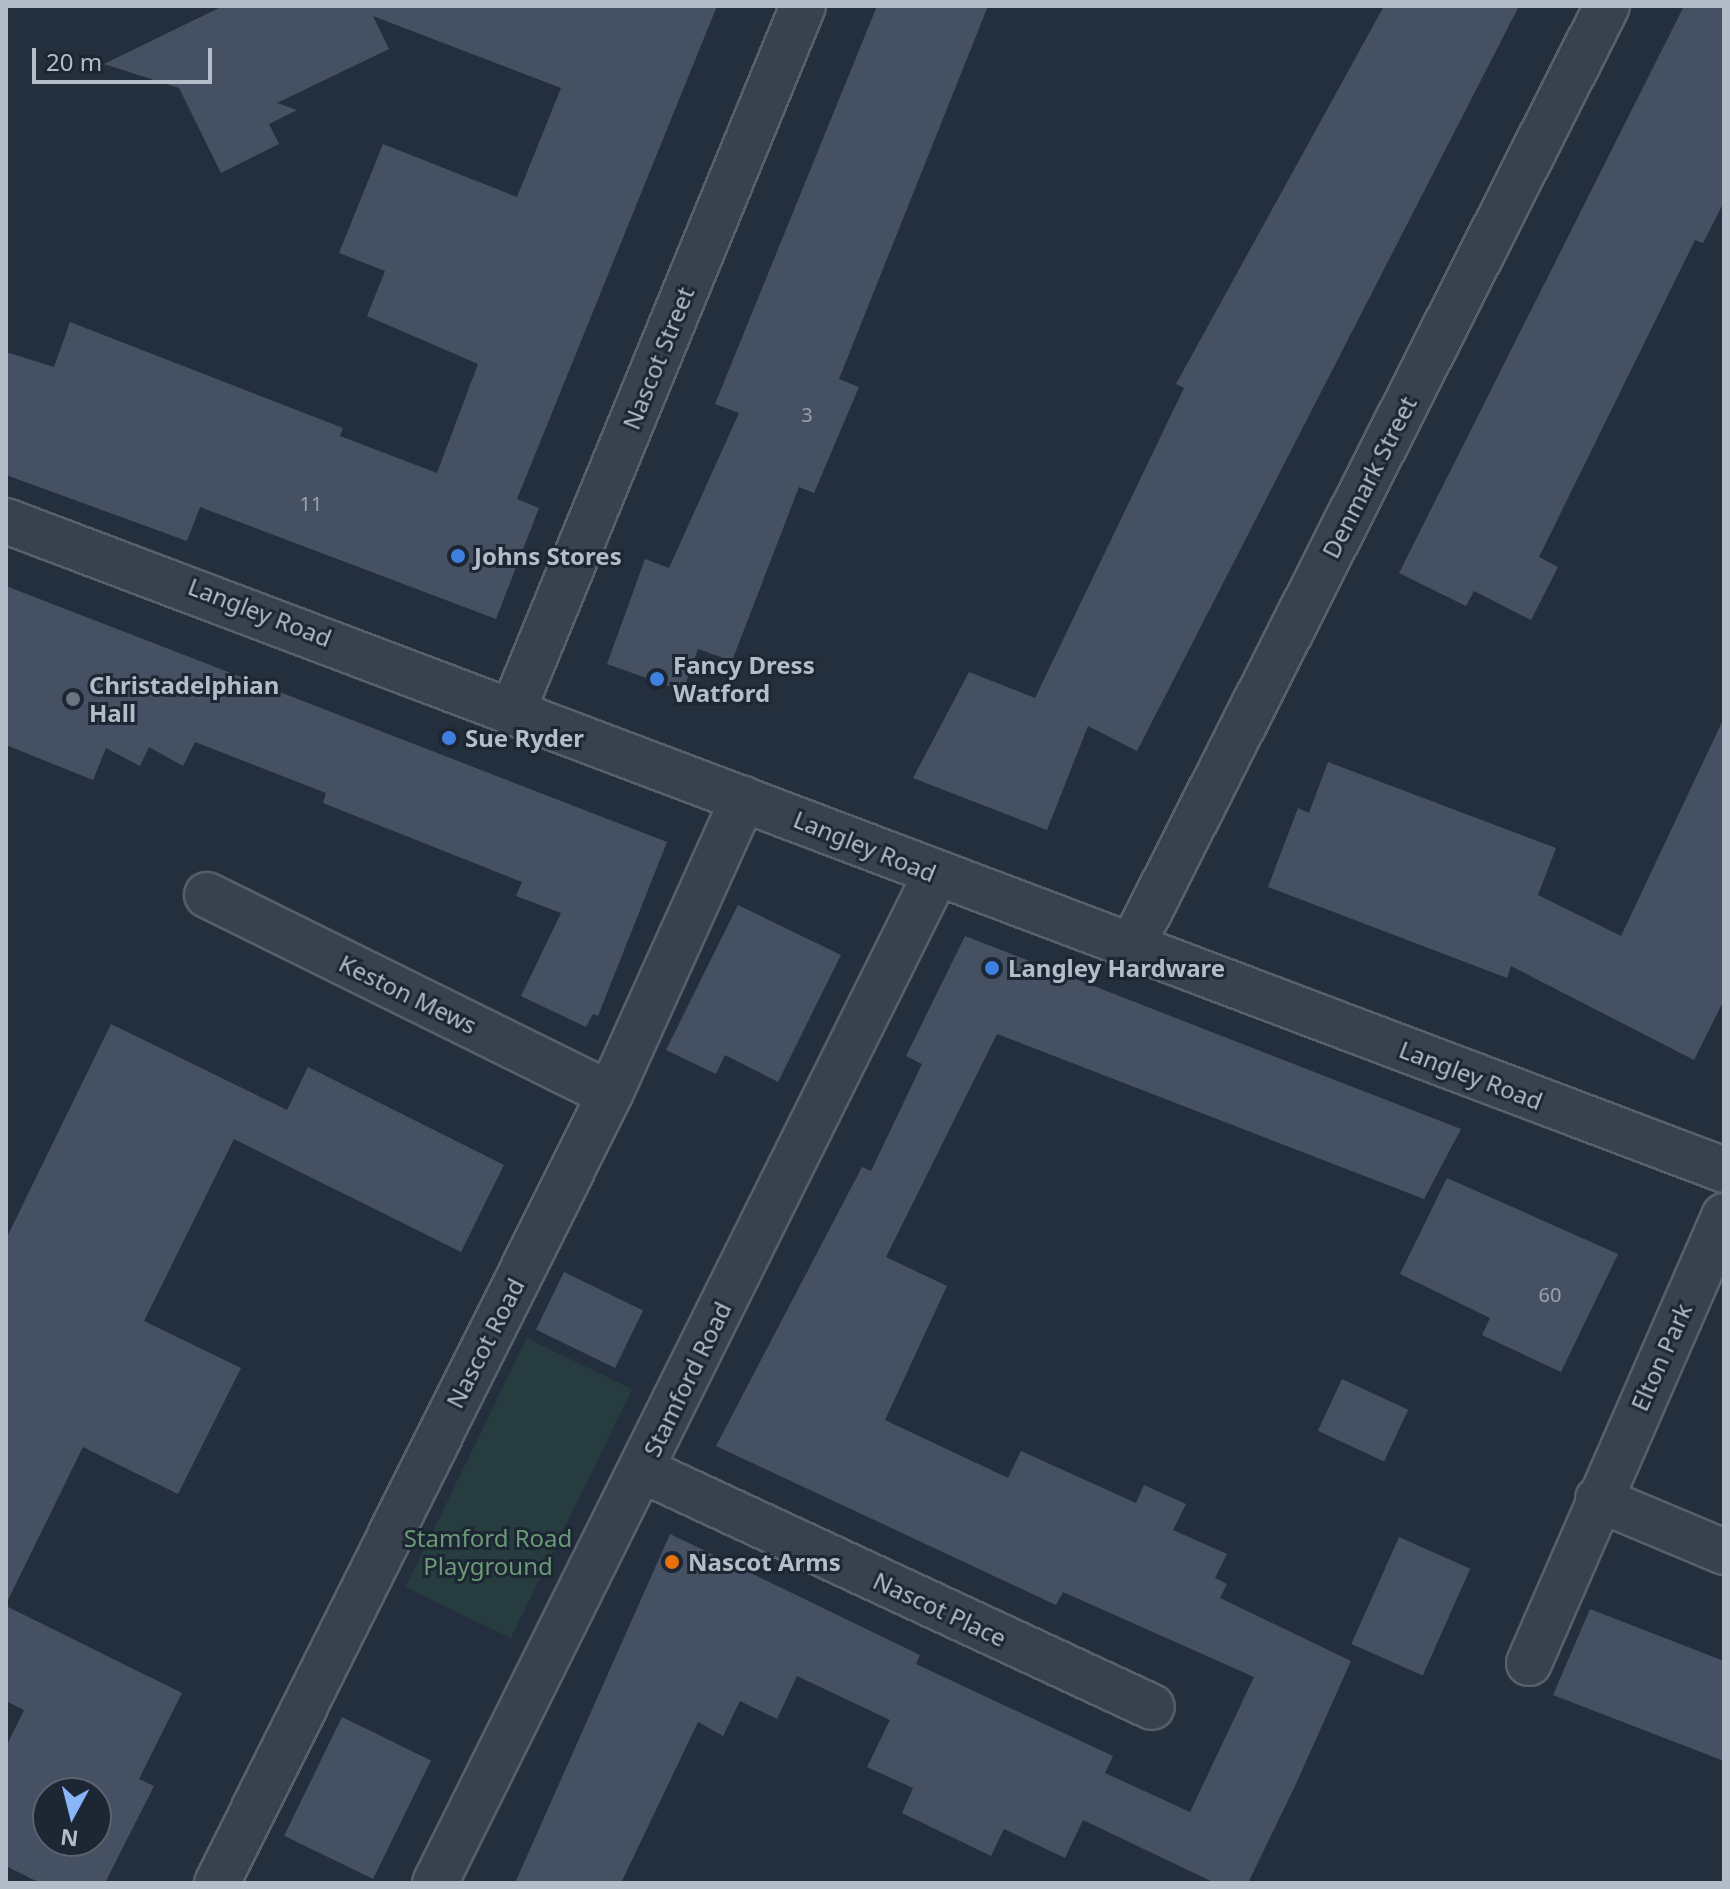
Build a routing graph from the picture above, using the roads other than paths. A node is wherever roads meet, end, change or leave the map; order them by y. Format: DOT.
graph roads {
  1 [pos="803,6"];
  2 [pos="1607,6"];
  3 [pos="6,521"];
  4 [pos="513,710"];
  5 [pos="743,799"];
  6 [pos="936,874"];
  7 [pos="207,895"];
  8 [pos="1131,948"];
  9 [pos="610,1094"];
  10 [pos="1724,1170"];
  11 [pos="1724,1216"];
  12 [pos="642,1470"];
  13 [pos="1598,1499"];
  14 [pos="1724,1552"];
  15 [pos="1529,1663"];
  16 [pos="1152,1707"];
  17 [pos="217,1883"];
  18 [pos="435,1883"];
  1 -- 4 [label="street, Nascot Street"];
  2 -- 8 [label="street, Denmark Street"];
  3 -- 4 [label="street, Langley Road"];
  4 -- 5 [label="street, Langley Road"];
  5 -- 6 [label="street, Langley Road"];
  5 -- 9 [label="street, Nascot Road"];
  6 -- 8 [label="street, Langley Road"];
  6 -- 12 [label="street, Stamford Road"];
  7 -- 9 [label="street, Keston Mews"];
  8 -- 10 [label="street, Langley Road"];
  9 -- 17 [label="street, Nascot Road"];
  11 -- 13 [label="street, Elton Park"];
  12 -- 16 [label="street, Nascot Place"];
  12 -- 18 [label="street, Stamford Road"];
  13 -- 14 [label="street"];
  13 -- 15 [label="street, Elton Park"];
}
